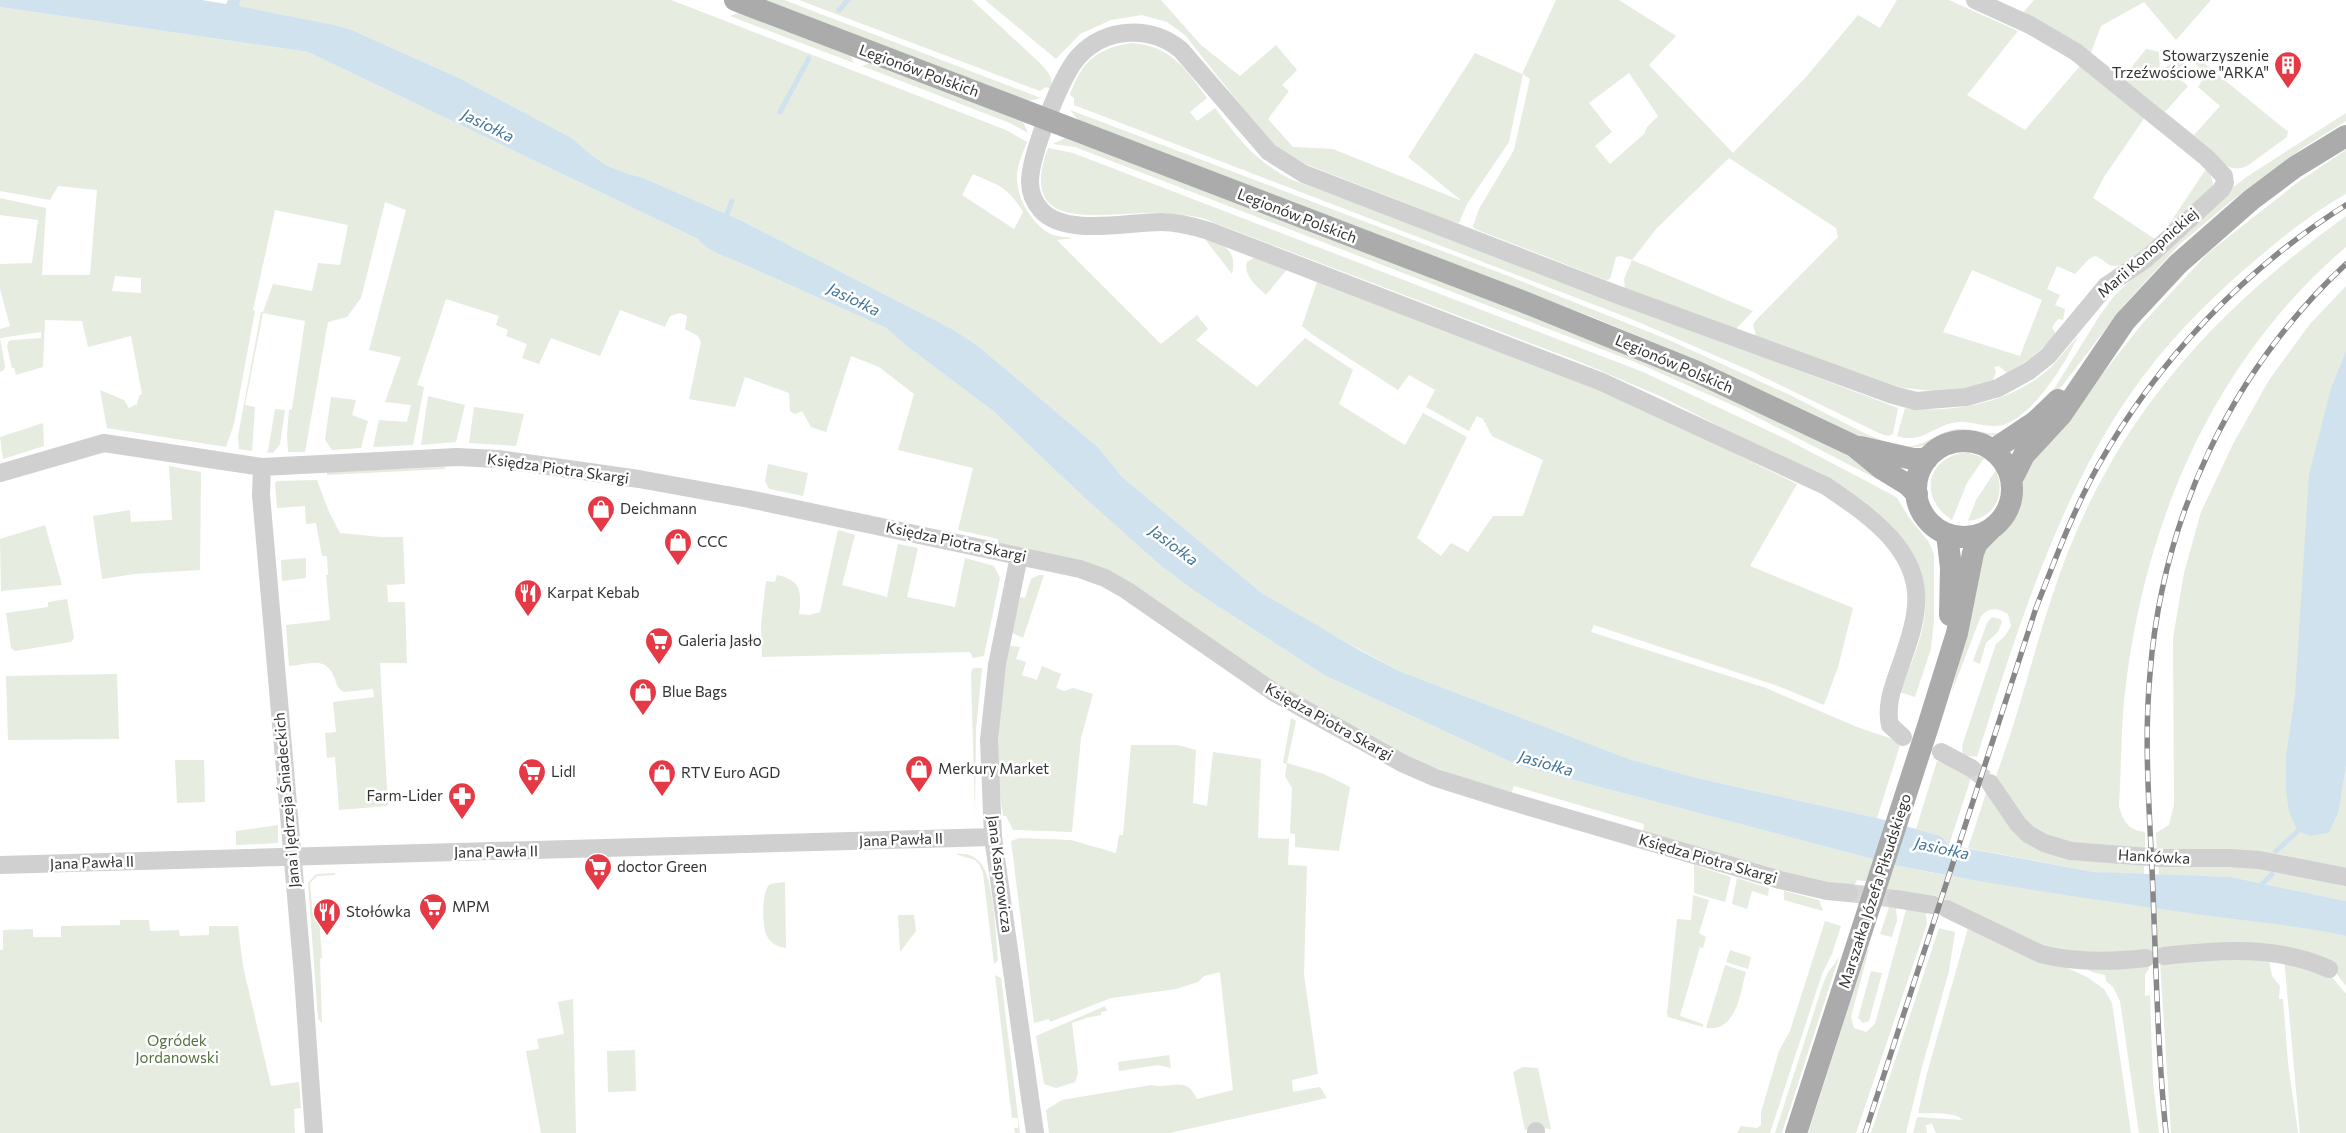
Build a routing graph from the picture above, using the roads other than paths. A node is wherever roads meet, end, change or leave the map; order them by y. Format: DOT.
graph roads {
  1 [pos="735,0"];
  2 [pos="1975,0"];
  3 [pos="1048,119"];
  4 [pos="2346,136"];
  5 [pos="2087,374"];
  6 [pos="1854,446"];
  7 [pos="1993,450"];
  8 [pos="1927,459"];
  9 [pos="262,467"];
  10 [pos="0,473"];
  11 [pos="2012,479"];
  12 [pos="1916,494"];
  13 [pos="1990,530"];
  14 [pos="1947,534"];
  15 [pos="1019,556"];
  16 [pos="1952,648"];
  17 [pos="1903,737"];
  18 [pos="1941,752"];
  19 [pos="1971,768"];
  20 [pos="1990,782"];
  21 [pos="993,838"];
  22 [pos="293,857"];
  23 [pos="0,865"];
  24 [pos="2346,877"];
  25 [pos="1849,893"];
  26 [pos="1896,899"];
  27 [pos="2164,956"];
  28 [pos="2146,958"];
  29 [pos="2329,968"];
  30 [pos="314,1133"];
  31 [pos="1036,1133"];
  32 [pos="1796,1133"];
  1 -- 3 [label="main road, Legionów Polskich"];
  2 -- 3 [label="street, Marii Konopnickiej"];
  3 -- 6 [label="main road, Legionów Polskich"];
  3 -- 17 [label="street"];
  4 -- 5 [label="main road"];
  5 -- 7 [label="main road"];
  5 -- 11 [label="main road"];
  6 -- 8 [label="main road, Legionów Polskich"];
  6 -- 12 [label="main road, Legionów Polskich"];
  7 -- 8 [label="main road"];
  7 -- 11 [label="main road"];
  8 -- 12 [label="main road"];
  9 -- 10 [label="street, Księdza Piotra Skargi"];
  9 -- 15 [label="street, Księdza Piotra Skargi"];
  9 -- 22 [label="street, Jana i Jędrzeja Śniadeckich"];
  11 -- 13 [label="main road"];
  12 -- 14 [label="main road"];
  13 -- 14 [label="main road"];
  13 -- 16 [label="main road, Marszałka Józefa Piłsudskiego"];
  14 -- 16 [label="main road, Marszałka Józefa Piłsudskiego"];
  15 -- 21 [label="street, Jana Kasprowicza"];
  15 -- 25 [label="street, Księdza Piotra Skargi"];
  16 -- 32 [label="main road, Marszałka Józefa Piłsudskiego"];
  18 -- 19 [label="street"];
  20 -- 24 [label="street, Hankówka"];
  21 -- 22 [label="street, Jana Pawła II"];
  21 -- 31 [label="street, Jana Kasprowicza"];
  22 -- 23 [label="street, Jana Pawła II"];
  22 -- 30 [label="street, Jana i Jędrzeja Śniadeckich"];
  26 -- 28 [label="street"];
  27 -- 29 [label="street"];
}
